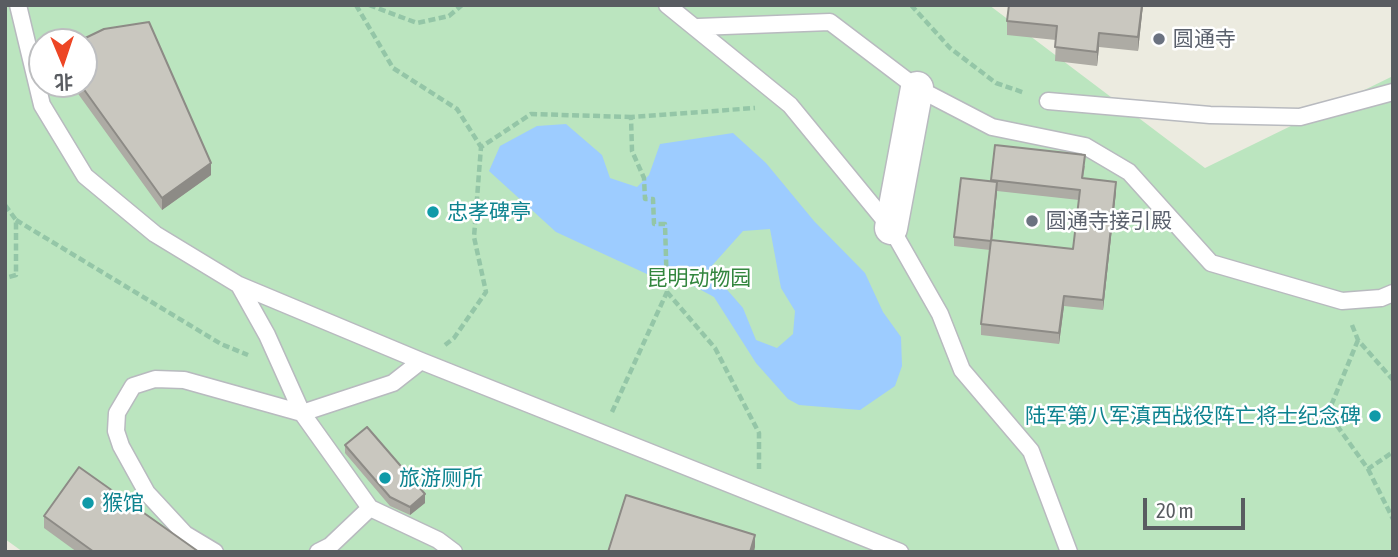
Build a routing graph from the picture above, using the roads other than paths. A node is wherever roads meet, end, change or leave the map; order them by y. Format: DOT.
graph roads {
  1 [pos="18,5"];
  2 [pos="667,5"];
  3 [pos="698,27"];
  4 [pos="918,88"];
  5 [pos="1393,92"];
  6 [pos="1048,101"];
  7 [pos="891,228"];
  8 [pos="239,285"];
  9 [pos="1393,293"];
  10 [pos="421,361"];
  11 [pos="303,413"];
  12 [pos="370,508"];
  13 [pos="215,552"];
  14 [pos="318,552"];
  15 [pos="454,552"];
  16 [pos="900,552"];
  17 [pos="1069,552"];
  1 -- 8 [label="lane"];
  2 -- 3 [label="lane"];
  3 -- 4 [label="lane"];
  3 -- 7 [label="lane"];
  4 -- 7 [label="street"];
  4 -- 9 [label="lane"];
  5 -- 6 [label="lane"];
  7 -- 17 [label="lane"];
  8 -- 10 [label="lane"];
  8 -- 11 [label="lane"];
  10 -- 11 [label="lane"];
  10 -- 16 [label="lane"];
  11 -- 12 [label="lane"];
  11 -- 13 [label="lane"];
  12 -- 14 [label="lane"];
  12 -- 15 [label="lane"];
}
